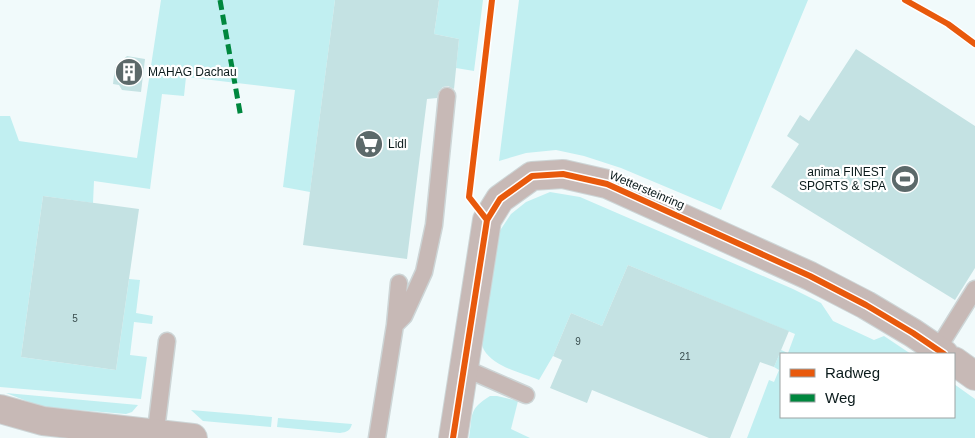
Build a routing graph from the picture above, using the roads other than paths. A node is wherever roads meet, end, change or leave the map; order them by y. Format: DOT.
graph roads {
  1 [pos="447,96"];
  2 [pos="399,283"];
  3 [pos="975,289"];
  4 [pos="395,325"];
  5 [pos="167,341"];
  6 [pos="942,353"];
  7 [pos="946,353"];
  8 [pos="955,362"];
  9 [pos="464,368"];
  10 [pos="975,376"];
  11 [pos="526,395"];
  12 [pos="0,409"];
  13 [pos="155,436"];
  14 [pos="193,438"];
  15 [pos="377,438"];
  16 [pos="453,438"];
  1 -- 4 [label="lane"];
  2 -- 4 [label="lane"];
  3 -- 7 [label="lane"];
  4 -- 15 [label="lane"];
  5 -- 13 [label="lane"];
  6 -- 9 [label="street, Wettersteinring"];
  8 -- 10 [label="street, Wettersteinring"];
  9 -- 11 [label="lane"];
  9 -- 16 [label="street, Wettersteinring"];
  12 -- 13 [label="street"];
  13 -- 14 [label="street"];
}
